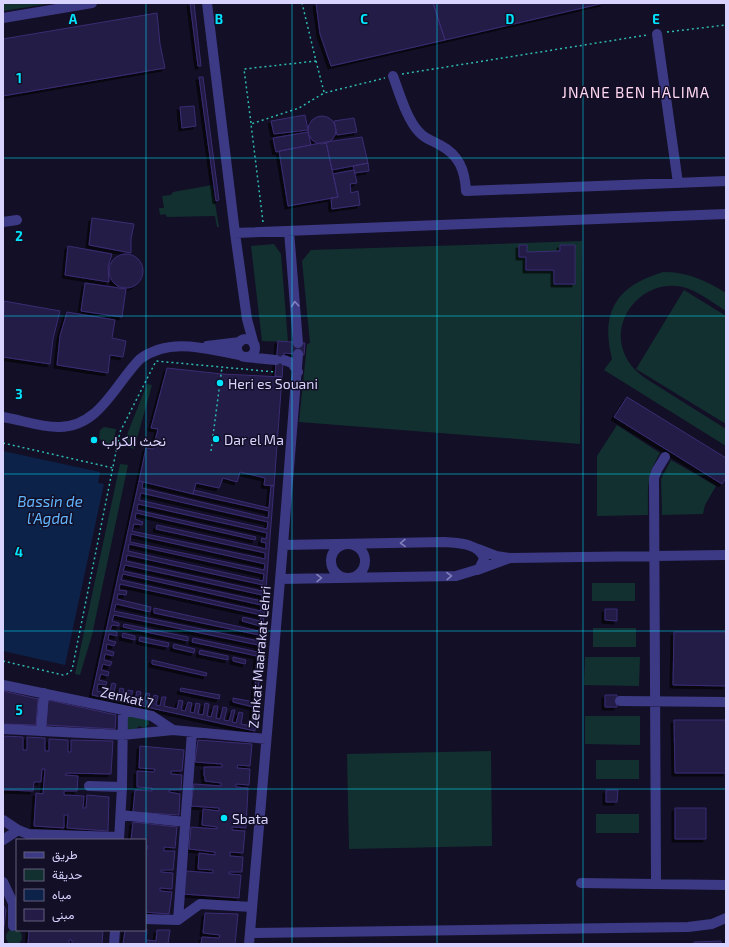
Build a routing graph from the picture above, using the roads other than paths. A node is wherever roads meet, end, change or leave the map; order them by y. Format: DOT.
graph roads {
  1 [pos="92,3"];
  2 [pos="206,3"];
  3 [pos="3,18"];
  4 [pos="657,34"];
  5 [pos="393,76"];
  6 [pos="726,181"];
  7 [pos="678,183"];
  8 [pos="726,214"];
  9 [pos="18,220"];
  10 [pos="3,222"];
  11 [pos="289,231"];
  12 [pos="235,233"];
  13 [pos="247,319"];
  14 [pos="241,341"];
  15 [pos="298,343"];
  16 [pos="254,345"];
  17 [pos="199,347"];
  18 [pos="298,354"];
  19 [pos="243,356"];
  20 [pos="298,372"];
  21 [pos="3,417"];
  22 [pos="665,457"];
  23 [pos="348,544"];
  24 [pos="284,545"];
  25 [pos="478,549"];
  26 [pos="726,555"];
  27 [pos="654,556"];
  28 [pos="510,558"];
  29 [pos="476,571"];
  30 [pos="348,578"];
  31 [pos="280,579"];
  32 [pos="3,685"];
  33 [pos="44,693"];
  34 [pos="620,701"];
  35 [pos="655,701"];
  36 [pos="726,702"];
  37 [pos="123,710"];
  38 [pos="3,729"];
  39 [pos="41,730"];
  40 [pos="173,730"];
  41 [pos="192,732"];
  42 [pos="122,735"];
  43 [pos="266,738"];
  44 [pos="90,786"];
  45 [pos="122,787"];
  46 [pos="121,815"];
  47 [pos="3,820"];
  48 [pos="185,822"];
  49 [pos="18,830"];
  50 [pos="119,838"];
  51 [pos="3,840"];
  52 [pos="3,882"];
  53 [pos="581,883"];
  54 [pos="656,884"];
  55 [pos="726,885"];
  56 [pos="252,907"];
  57 [pos="726,918"];
  58 [pos="146,919"];
  59 [pos="178,920"];
  60 [pos="712,924"];
  61 [pos="726,924"];
  62 [pos="13,926"];
  63 [pos="115,931"];
  64 [pos="250,933"];
  65 [pos="114,944"];
  66 [pos="249,944"];
  1 -- 3 [label="street"];
  2 -- 12 [label="street"];
  4 -- 7 [label="street"];
  5 -- 7 [label="street"];
  6 -- 7 [label="street"];
  8 -- 11 [label="street"];
  9 -- 10 [label="street"];
  11 -- 12 [label="street"];
  15 -- 11 [label="street, one-way"];
  12 -- 13 [label="street"];
  13 -- 14 [label="street"];
  13 -- 16 [label="street"];
  14 -- 16 [label="street"];
  14 -- 17 [label="street"];
  14 -- 19 [label="street"];
  16 -- 19 [label="street"];
  17 -- 19 [label="street"];
  17 -- 21 [label="street"];
  18 -- 20 [label="street, Zenkat Maarakat Lehri"];
  19 -- 20 [label="street"];
  20 -- 24 [label="street, Zenkat Maarakat Lehri"];
  22 -- 27 [label="street"];
  23 -- 24 [label="street"];
  25 -- 23 [label="street, one-way"];
  23 -- 30 [label="street"];
  23 -- 30 [label="street"];
  24 -- 31 [label="street, Zenkat Maarakat Lehri"];
  25 -- 28 [label="street"];
  25 -- 29 [label="street"];
  26 -- 27 [label="street"];
  27 -- 28 [label="street"];
  27 -- 35 [label="street"];
  28 -- 29 [label="street"];
  30 -- 29 [label="street, one-way"];
  31 -- 30 [label="street, one-way"];
  31 -- 43 [label="street, Zenkat Maarakat Lehri"];
  32 -- 33 [label="street, Zenkat 7"];
  33 -- 37 [label="street, Zenkat 7"];
  33 -- 39 [label="street"];
  34 -- 35 [label="street"];
  35 -- 36 [label="street"];
  35 -- 54 [label="street"];
  37 -- 40 [label="street, Zenkat 7"];
  37 -- 42 [label="street"];
  38 -- 39 [label="street"];
  39 -- 42 [label="street"];
  40 -- 41 [label="street, Zenkat 7"];
  40 -- 42 [label="street"];
  41 -- 43 [label="street, Zenkat 7"];
  41 -- 48 [label="street"];
  42 -- 45 [label="street"];
  43 -- 56 [label="street, Zenkat Maarakat Lehri"];
  44 -- 45 [label="street"];
  45 -- 46 [label="street"];
  46 -- 48 [label="street"];
  46 -- 50 [label="street"];
  47 -- 49 [label="street"];
  48 -- 59 [label="street"];
  49 -- 50 [label="street"];
  49 -- 51 [label="street"];
  52 -- 62 [label="street"];
  53 -- 54 [label="street"];
  54 -- 55 [label="street"];
  56 -- 59 [label="street"];
  56 -- 64 [label="street, Zenkat Maarakat Lehri"];
  57 -- 60 [label="street"];
  58 -- 59 [label="street"];
  60 -- 61 [label="street"];
  60 -- 64 [label="street"];
  63 -- 65 [label="street"];
  64 -- 66 [label="street, Zenkat Maarakat Lehri"];
}
